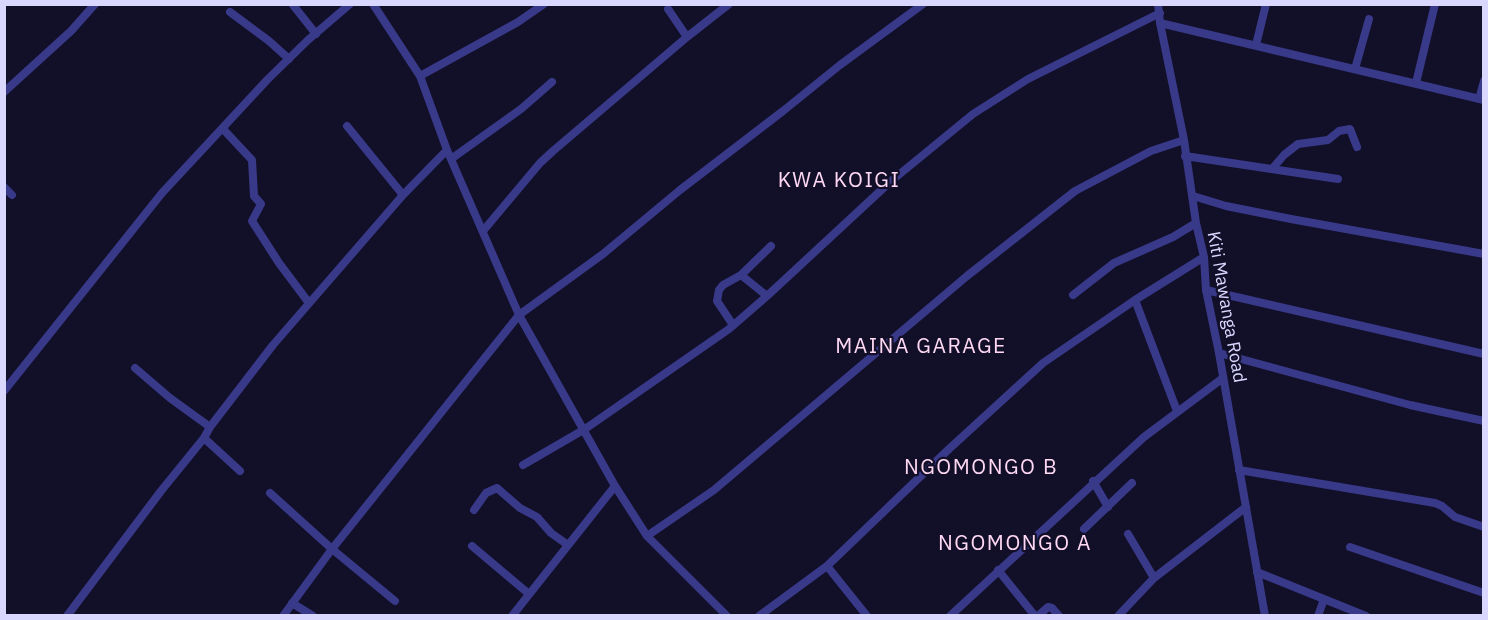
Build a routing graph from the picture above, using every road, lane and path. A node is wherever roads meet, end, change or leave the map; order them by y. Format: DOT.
graph roads {
  1 [pos="95,4"];
  2 [pos="350,4"];
  3 [pos="373,4"];
  4 [pos="544,4"];
  5 [pos="729,4"];
  6 [pos="923,4"];
  7 [pos="1266,4"];
  8 [pos="1435,4"];
  9 [pos="293,5"];
  10 [pos="668,9"];
  11 [pos="1159,9"];
  12 [pos="230,12"];
  13 [pos="1369,19"];
  14 [pos="1160,23"];
  15 [pos="316,34"];
  16 [pos="687,37"];
  17 [pos="1256,45"];
  18 [pos="289,59"];
  19 [pos="1355,69"];
  20 [pos="420,76"];
  21 [pos="1484,81"];
  22 [pos="552,82"];
  23 [pos="1416,83"];
  24 [pos="4,92"];
  25 [pos="1481,99"];
  26 [pos="347,126"];
  27 [pos="222,129"];
  28 [pos="1184,140"];
  29 [pos="1357,147"];
  30 [pos="447,150"];
  31 [pos="1185,156"];
  32 [pos="451,159"];
  33 [pos="1272,169"];
  34 [pos="1338,179"];
  35 [pos="4,187"];
  36 [pos="12,195"];
  37 [pos="403,195"];
  38 [pos="1193,196"];
  39 [pos="1196,223"];
  40 [pos="483,231"];
  41 [pos="771,246"];
  42 [pos="1484,254"];
  43 [pos="1204,257"];
  44 [pos="741,275"];
  45 [pos="1206,290"];
  46 [pos="1074,295"];
  47 [pos="767,296"];
  48 [pos="1135,300"];
  49 [pos="309,303"];
  50 [pos="519,315"];
  51 [pos="733,325"];
  52 [pos="1219,353"];
  53 [pos="1484,354"];
  54 [pos="135,368"];
  55 [pos="1223,378"];
  56 [pos="4,391"];
  57 [pos="1177,411"];
  58 [pos="1484,421"];
  59 [pos="210,427"];
  60 [pos="585,429"];
  61 [pos="204,438"];
  62 [pos="523,465"];
  63 [pos="1239,470"];
  64 [pos="240,471"];
  65 [pos="1093,481"];
  66 [pos="1132,483"];
  67 [pos="615,486"];
  68 [pos="270,493"];
  69 [pos="1108,507"];
  70 [pos="1246,507"];
  71 [pos="474,510"];
  72 [pos="1484,527"];
  73 [pos="1084,529"];
  74 [pos="1128,534"];
  75 [pos="647,536"];
  76 [pos="568,544"];
  77 [pos="472,546"];
  78 [pos="1350,547"];
  79 [pos="332,549"];
  80 [pos="827,566"];
  81 [pos="998,570"];
  82 [pos="1257,572"];
  83 [pos="1155,578"];
  84 [pos="1484,593"];
  85 [pos="530,594"];
  86 [pos="1324,599"];
  87 [pos="395,601"];
  88 [pos="292,603"];
  89 [pos="67,615"];
  90 [pos="283,615"];
  91 [pos="313,615"];
  92 [pos="512,615"];
  93 [pos="727,615"];
  94 [pos="759,615"];
  95 [pos="867,615"];
  96 [pos="950,615"];
  97 [pos="1036,615"];
  98 [pos="1059,615"];
  99 [pos="1118,615"];
  100 [pos="1265,615"];
  101 [pos="1318,615"];
  102 [pos="1366,615"];
  1 -- 24 [label="street"];
  2 -- 15 [label="street"];
  3 -- 20 [label="street"];
  4 -- 20 [label="street"];
  5 -- 16 [label="street"];
  6 -- 50 [label="street"];
  7 -- 17 [label="street"];
  8 -- 23 [label="street"];
  9 -- 15 [label="street"];
  10 -- 16 [label="street"];
  11 -- 14 [label="street, Kiti Mawanga Road"];
  11 -- 47 [label="street"];
  12 -- 18 [label="street"];
  13 -- 19 [label="street"];
  14 -- 17 [label="street"];
  14 -- 28 [label="street, Kiti Mawanga Road"];
  15 -- 18 [label="street"];
  16 -- 40 [label="street"];
  17 -- 19 [label="street"];
  18 -- 27 [label="street"];
  19 -- 23 [label="street"];
  20 -- 30 [label="street"];
  21 -- 25 [label="street"];
  22 -- 32 [label="street"];
  23 -- 25 [label="street"];
  26 -- 37 [label="street"];
  27 -- 49 [label="street"];
  27 -- 56 [label="street"];
  28 -- 31 [label="street, Kiti Mawanga Road"];
  28 -- 75 [label="street"];
  29 -- 33 [label="street"];
  30 -- 32 [label="street"];
  30 -- 37 [label="street"];
  31 -- 33 [label="street"];
  31 -- 38 [label="street, Kiti Mawanga Road"];
  32 -- 40 [label="street"];
  33 -- 34 [label="street"];
  35 -- 36 [label="street"];
  37 -- 49 [label="street"];
  38 -- 39 [label="street, Kiti Mawanga Road"];
  38 -- 42 [label="street"];
  39 -- 43 [label="street, Kiti Mawanga Road"];
  39 -- 46 [label="street"];
  40 -- 50 [label="street"];
  41 -- 44 [label="street"];
  43 -- 45 [label="street, Kiti Mawanga Road"];
  43 -- 48 [label="street"];
  44 -- 47 [label="street"];
  44 -- 51 [label="street"];
  45 -- 52 [label="street, Kiti Mawanga Road"];
  45 -- 53 [label="street"];
  47 -- 51 [label="street"];
  48 -- 57 [label="street"];
  48 -- 80 [label="street"];
  49 -- 59 [label="street"];
  50 -- 60 [label="street"];
  50 -- 79 [label="street"];
  51 -- 60 [label="street"];
  52 -- 55 [label="street, Kiti Mawanga Road"];
  52 -- 58 [label="street"];
  54 -- 59 [label="street"];
  55 -- 57 [label="street"];
  55 -- 63 [label="street, Kiti Mawanga Road"];
  57 -- 65 [label="street"];
  59 -- 61 [label="street"];
  60 -- 62 [label="street"];
  60 -- 67 [label="street"];
  61 -- 64 [label="street"];
  61 -- 89 [label="street"];
  63 -- 70 [label="street, Kiti Mawanga Road"];
  63 -- 72 [label="street"];
  65 -- 69 [label="street"];
  65 -- 81 [label="street"];
  66 -- 69 [label="street"];
  67 -- 75 [label="street"];
  67 -- 76 [label="street"];
  68 -- 79 [label="street"];
  69 -- 73 [label="street"];
  70 -- 82 [label="street, Kiti Mawanga Road"];
  70 -- 83 [label="street"];
  71 -- 76 [label="street"];
  74 -- 83 [label="street"];
  75 -- 93 [label="street"];
  76 -- 85 [label="street"];
  77 -- 85 [label="street"];
  78 -- 84 [label="street"];
  79 -- 87 [label="street"];
  79 -- 88 [label="street"];
  80 -- 94 [label="street"];
  80 -- 95 [label="street"];
  81 -- 96 [label="street"];
  81 -- 97 [label="street"];
  82 -- 86 [label="street"];
  82 -- 100 [label="street, Kiti Mawanga Road"];
  83 -- 99 [label="street"];
  85 -- 92 [label="street"];
  86 -- 101 [label="street"];
  86 -- 102 [label="street"];
  88 -- 90 [label="street"];
  88 -- 91 [label="street"];
  97 -- 98 [label="street"];
}
